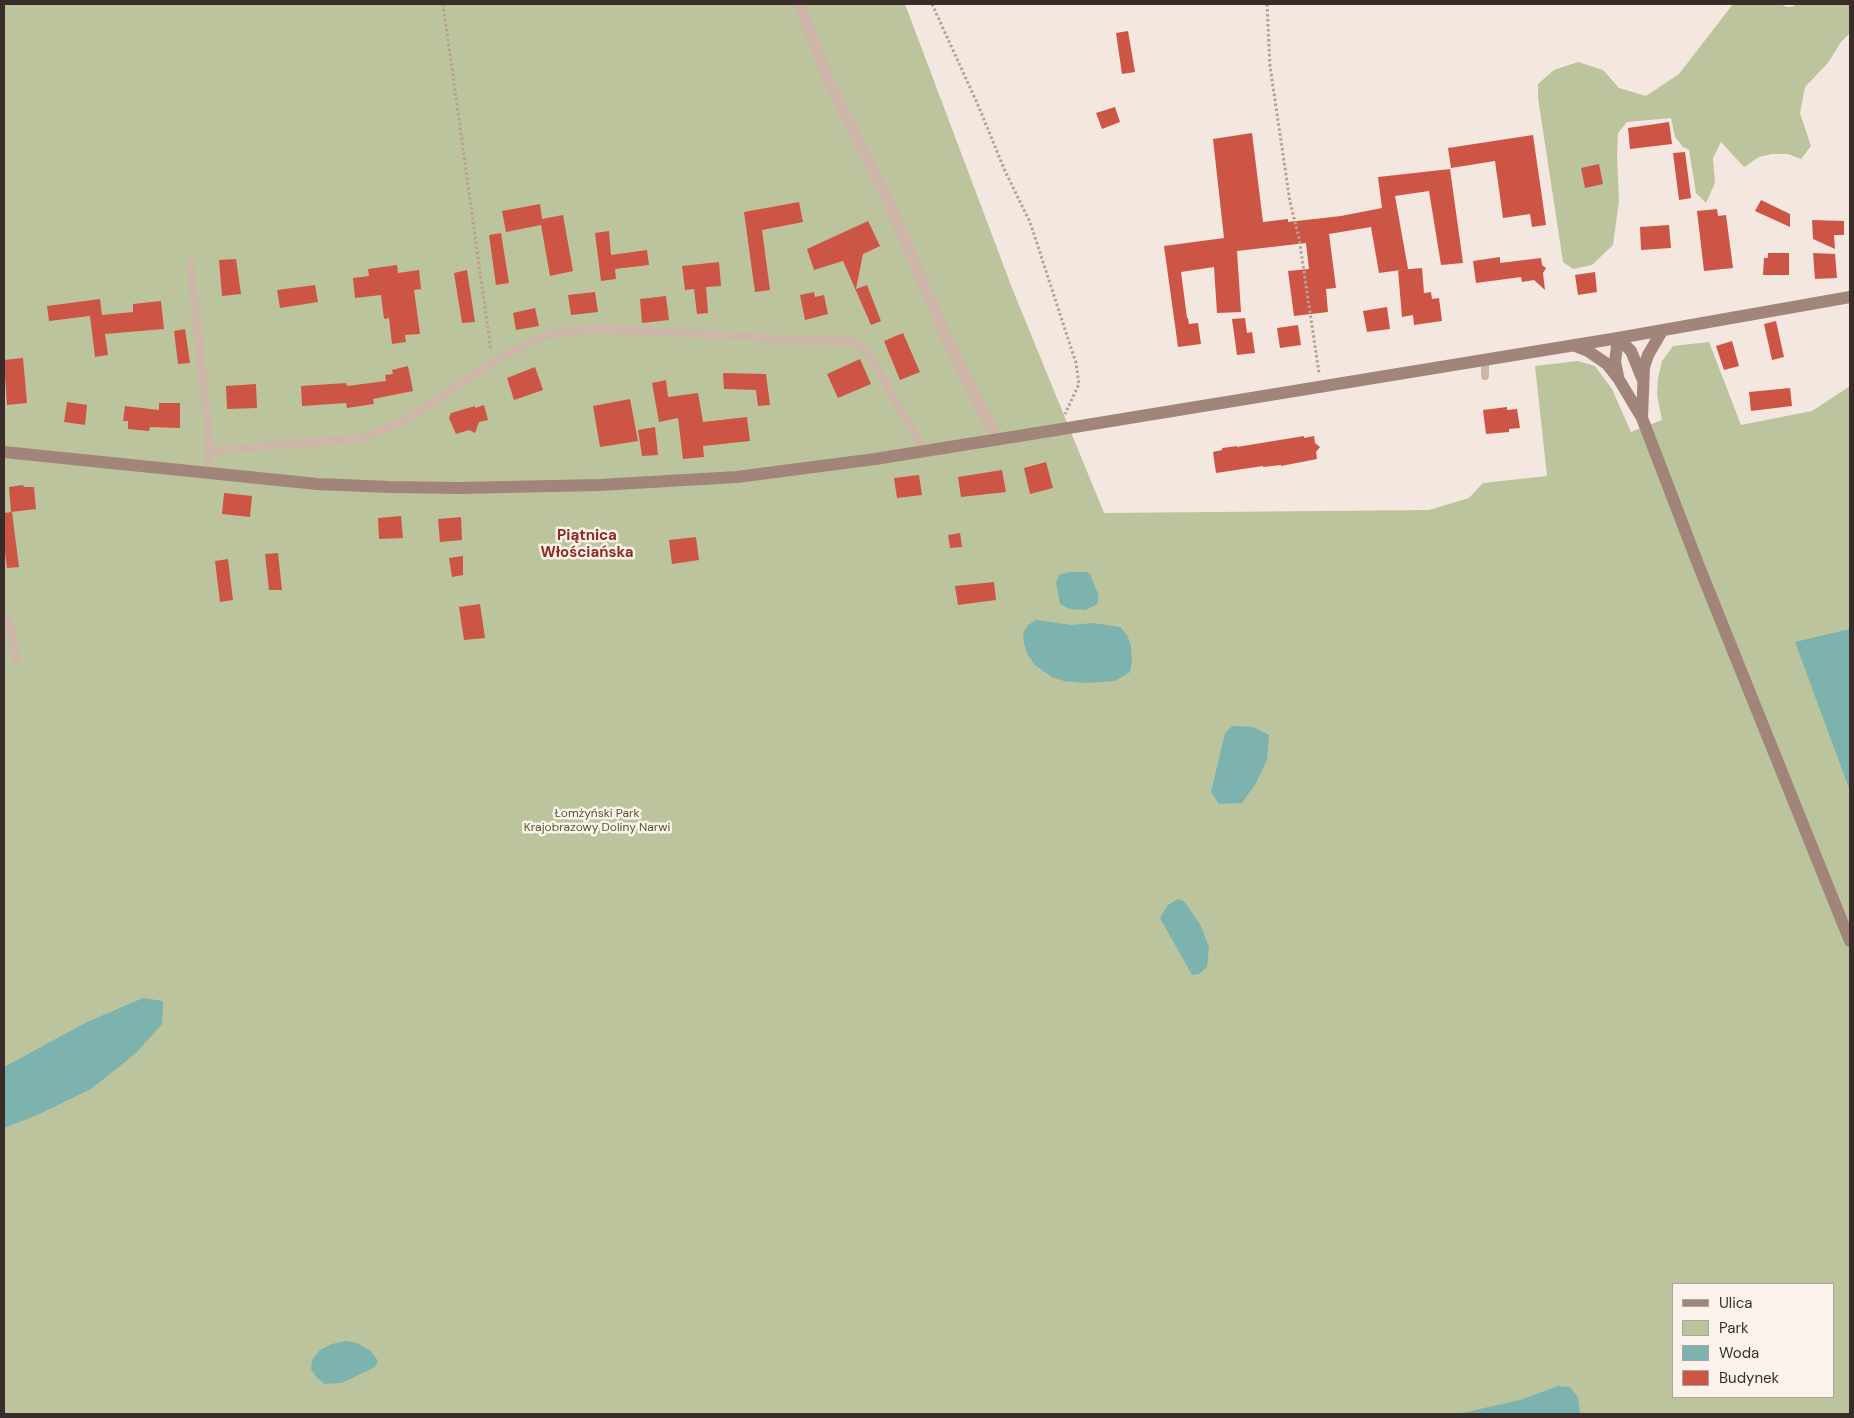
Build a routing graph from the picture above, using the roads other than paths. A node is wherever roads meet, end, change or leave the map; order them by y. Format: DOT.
graph roads {
  1 [pos="799,4"];
  2 [pos="190,263"];
  3 [pos="1850,297"];
  4 [pos="1662,331"];
  5 [pos="1618,338"];
  6 [pos="1573,345"];
  7 [pos="1484,360"];
  8 [pos="1486,376"];
  9 [pos="1618,378"];
  10 [pos="1642,380"];
  11 [pos="1642,418"];
  12 [pos="997,440"];
  13 [pos="210,451"];
  14 [pos="924,451"];
  15 [pos="4,452"];
  16 [pos="209,473"];
  17 [pos="4,616"];
  18 [pos="16,659"];
  19 [pos="1850,941"];
  1 -- 12 [label="street"];
  2 -- 13 [label="lane"];
  3 -- 4 [label="street"];
  4 -- 5 [label="street"];
  4 -- 10 [label="street"];
  5 -- 6 [label="street"];
  5 -- 9 [label="street"];
  5 -- 10 [label="street"];
  6 -- 7 [label="street"];
  6 -- 9 [label="street"];
  7 -- 8 [label="lane"];
  7 -- 12 [label="street"];
  9 -- 11 [label="street"];
  10 -- 11 [label="street"];
  11 -- 19 [label="street"];
  12 -- 14 [label="street"];
  13 -- 14 [label="lane"];
  13 -- 16 [label="lane"];
  14 -- 16 [label="street"];
  15 -- 16 [label="street"];
  17 -- 18 [label="lane"];
}
